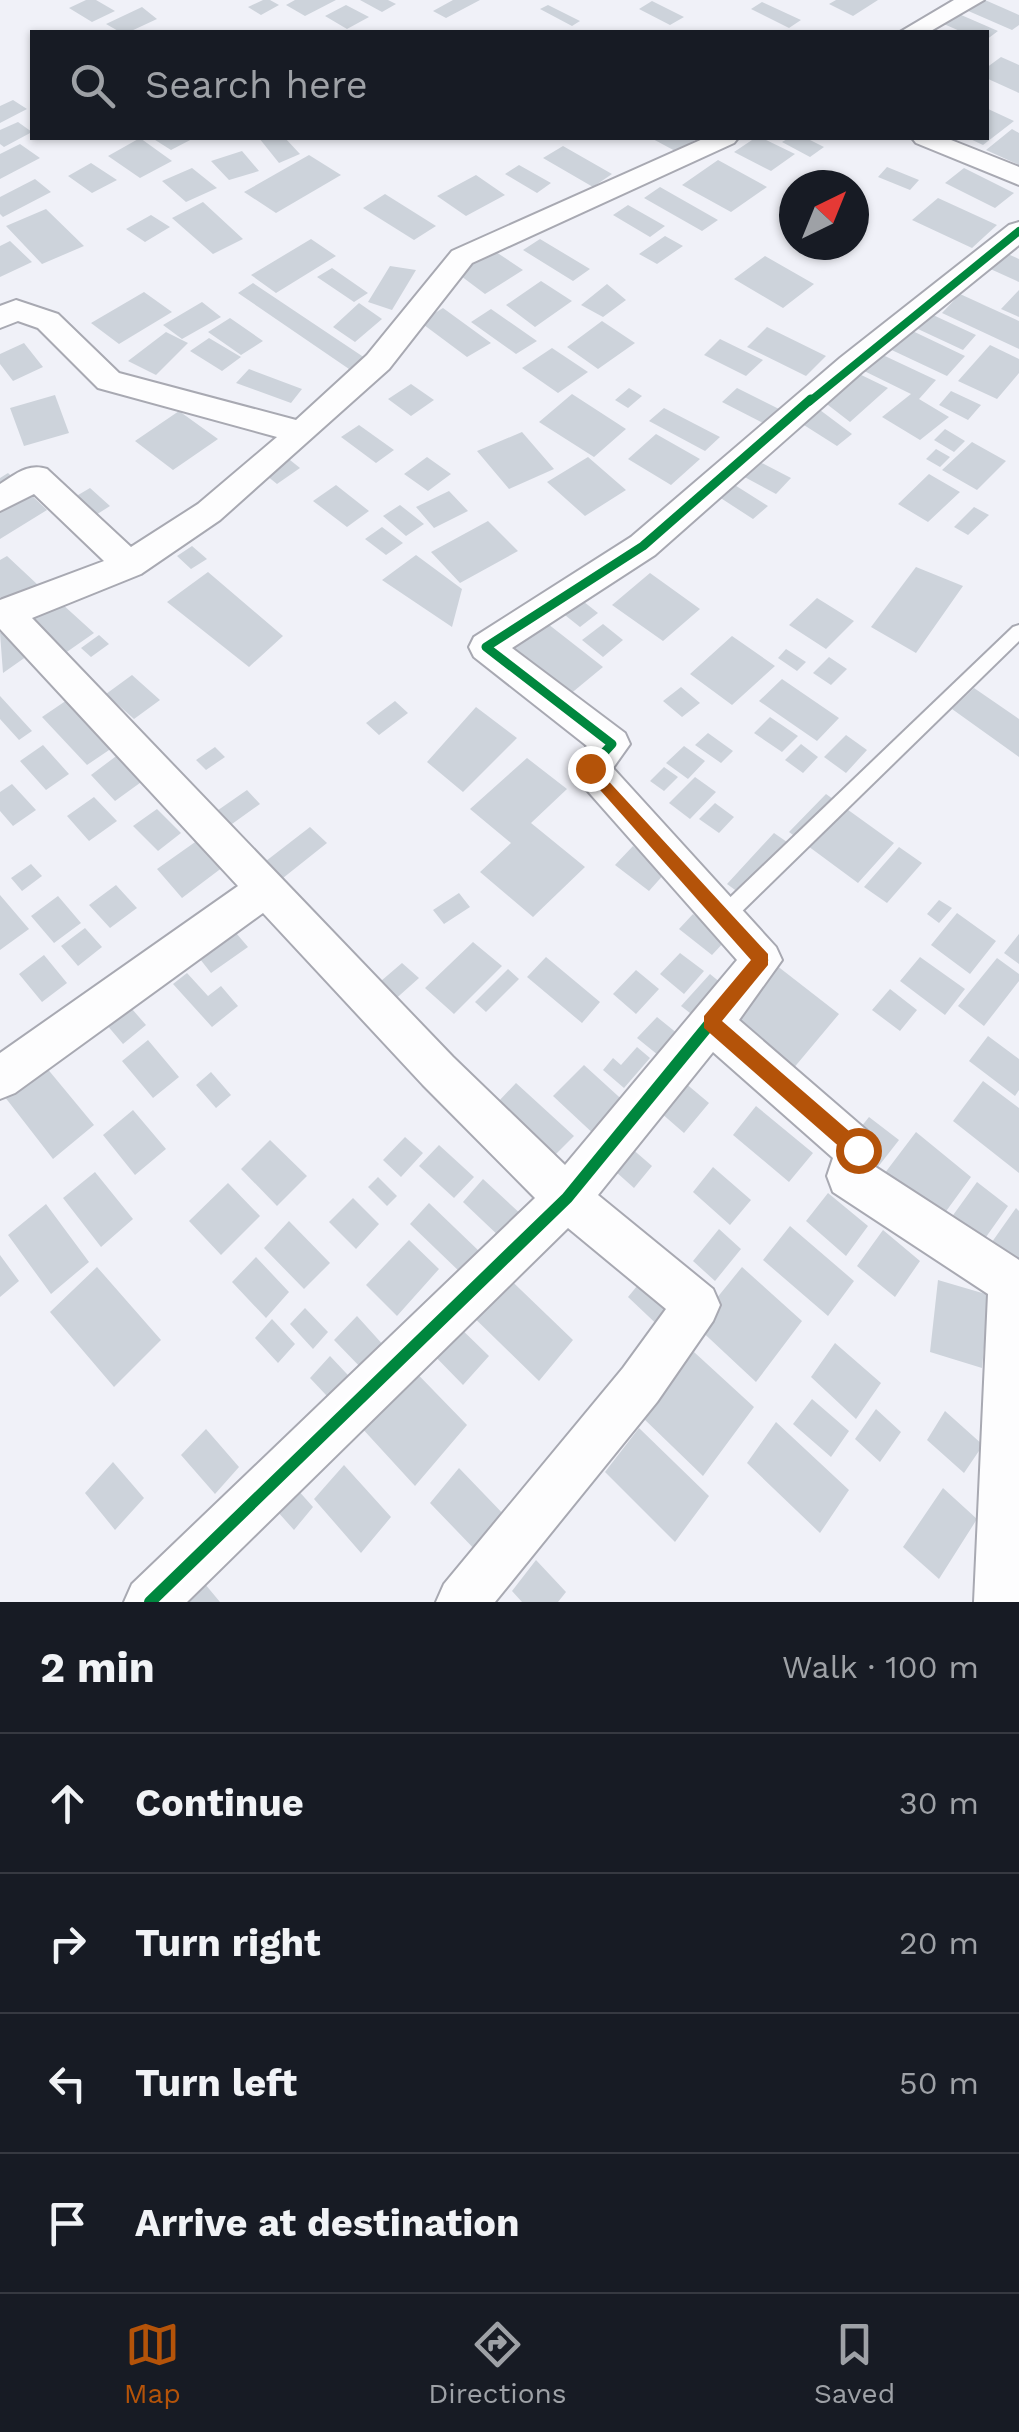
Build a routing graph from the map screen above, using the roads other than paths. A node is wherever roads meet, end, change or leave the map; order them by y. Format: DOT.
graph roads {
  1 [pos="972,0"];
  2 [pos="916,30"];
  3 [pos="721,140"];
  4 [pos="930,140"];
  5 [pos="1019,177"];
  6 [pos="1019,232"];
  7 [pos="0,318"];
  8 [pos="302,433"];
  9 [pos="0,499"];
  10 [pos="129,565"];
  11 [pos="3,614"];
  12 [pos="1019,631"];
  13 [pos="265,889"];
  14 [pos="724,917"];
  15 [pos="710,1022"];
  16 [pos="0,1078"];
  17 [pos="567,1198"];
  18 [pos="1016,1285"];
  19 [pos="150,1602"];
  20 [pos="462,1602"];
  21 [pos="1000,1602"];
  1 -- 2 [label="street"];
  3 -- 8 [label="street"];
  4 -- 5 [label="street"];
  6 -- 14 [label="street"];
  7 -- 8 [label="street"];
  8 -- 10 [label="street"];
  9 -- 10 [label="street"];
  10 -- 11 [label="street"];
  11 -- 13 [label="street"];
  12 -- 14 [label="lane"];
  13 -- 16 [label="street"];
  13 -- 17 [label="street"];
  14 -- 15 [label="street"];
  15 -- 17 [label="street"];
  15 -- 18 [label="street"];
  17 -- 19 [label="street"];
  17 -- 20 [label="street"];
  18 -- 21 [label="street"];
}
